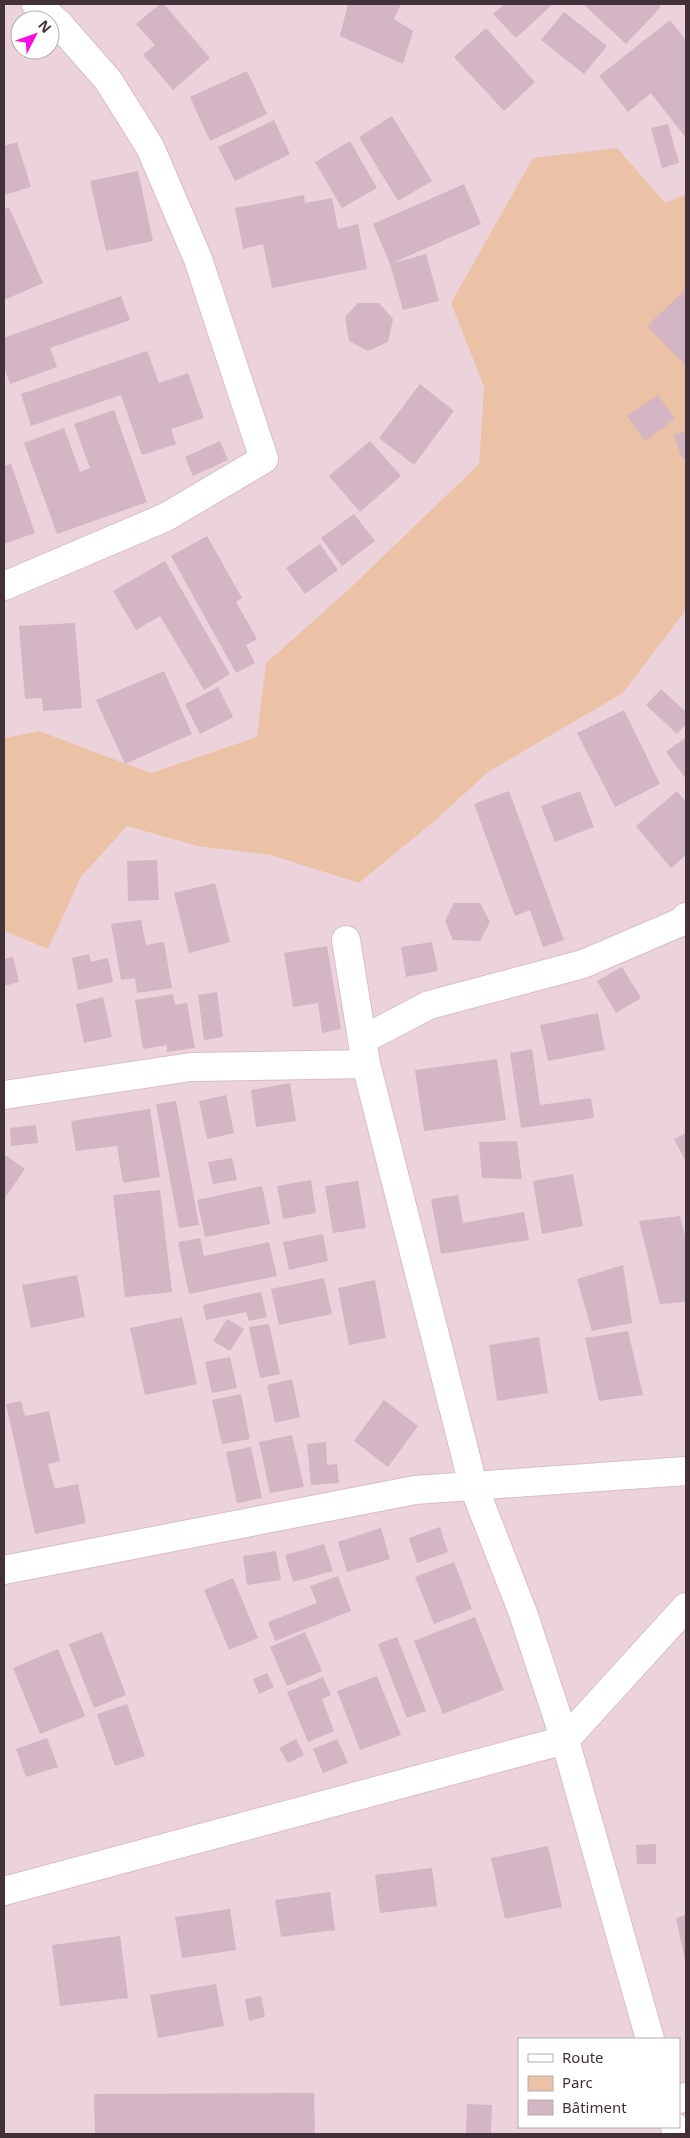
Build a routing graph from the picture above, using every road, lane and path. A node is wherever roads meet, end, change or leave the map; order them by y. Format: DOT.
graph roads {
  1 [pos="36,4"];
  2 [pos="4,586"];
  3 [pos="686,917"];
  4 [pos="346,940"];
  5 [pos="364,1052"];
  6 [pos="4,1095"];
  7 [pos="686,1471"];
  8 [pos="473,1485"];
  9 [pos="4,1570"];
  10 [pos="686,1607"];
  11 [pos="565,1740"];
  12 [pos="4,1891"];
  13 [pos="650,2038"];
  1 -- 2 [label="street"];
  3 -- 5 [label="street"];
  4 -- 5 [label="street"];
  5 -- 6 [label="street"];
  5 -- 8 [label="street"];
  7 -- 8 [label="street"];
  8 -- 9 [label="street"];
  8 -- 11 [label="street"];
  10 -- 11 [label="street"];
  11 -- 12 [label="street"];
  11 -- 13 [label="street"];
}
